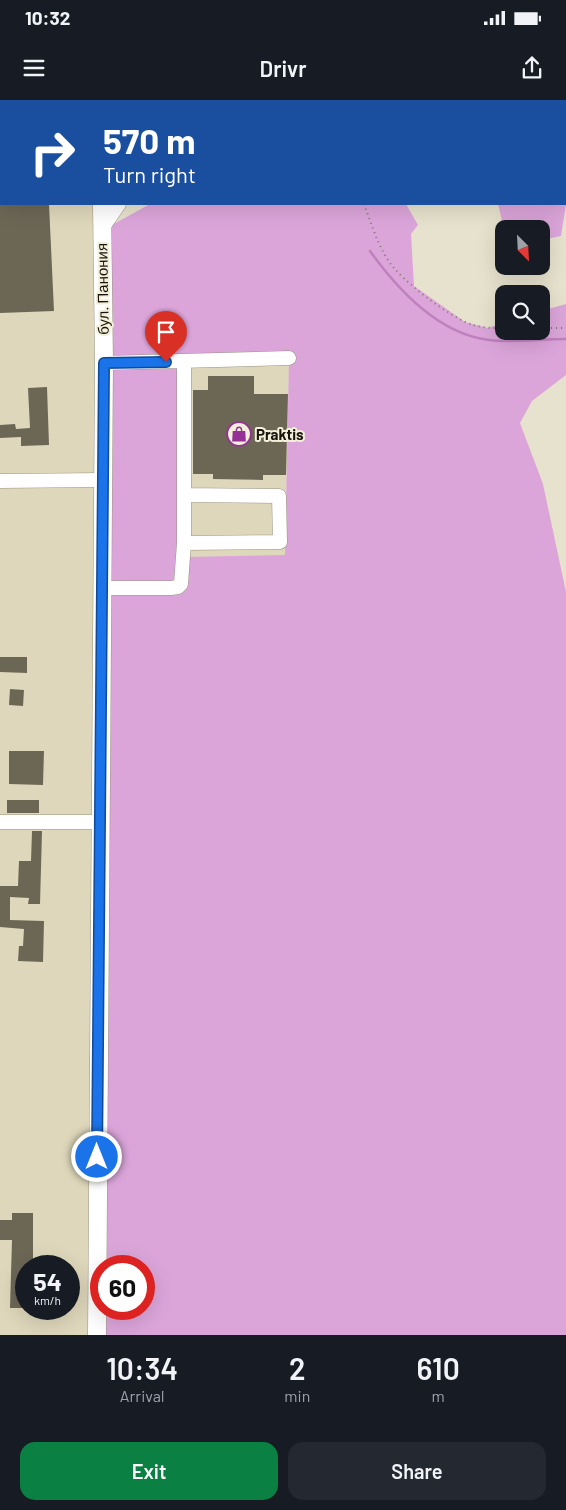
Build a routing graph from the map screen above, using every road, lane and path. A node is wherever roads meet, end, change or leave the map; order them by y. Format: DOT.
graph roads {
  1 [pos="102,205"];
  2 [pos="118,205"];
  3 [pos="364,205"];
  4 [pos="101,230"];
  5 [pos="495,327"];
  6 [pos="550,328"];
  7 [pos="566,328"];
  8 [pos="289,358"];
  9 [pos="184,361"];
  10 [pos="104,363"];
  11 [pos="102,480"];
  12 [pos="0,481"];
  13 [pos="184,495"];
  14 [pos="184,542"];
  15 [pos="102,588"];
  16 [pos="0,822"];
  17 [pos="99,822"];
  18 [pos="97,1335"];
  1 -- 4 [label="main road, бул. Панония"];
  2 -- 4 [label="lane"];
  3 -- 5 [label="path"];
  4 -- 10 [label="main road, бул. Панония"];
  6 -- 7 [label="path"];
  8 -- 9 [label="lane"];
  9 -- 10 [label="lane"];
  9 -- 13 [label="lane"];
  10 -- 11 [label="main road, бул. Панония"];
  11 -- 12 [label="lane"];
  11 -- 15 [label="main road, бул. Панония"];
  13 -- 14 [label="lane"];
  13 -- 14 [label="lane"];
  14 -- 15 [label="lane"];
  15 -- 17 [label="main road, бул. Панония"];
  16 -- 17 [label="lane"];
  17 -- 18 [label="main road, бул. Панония"];
}
